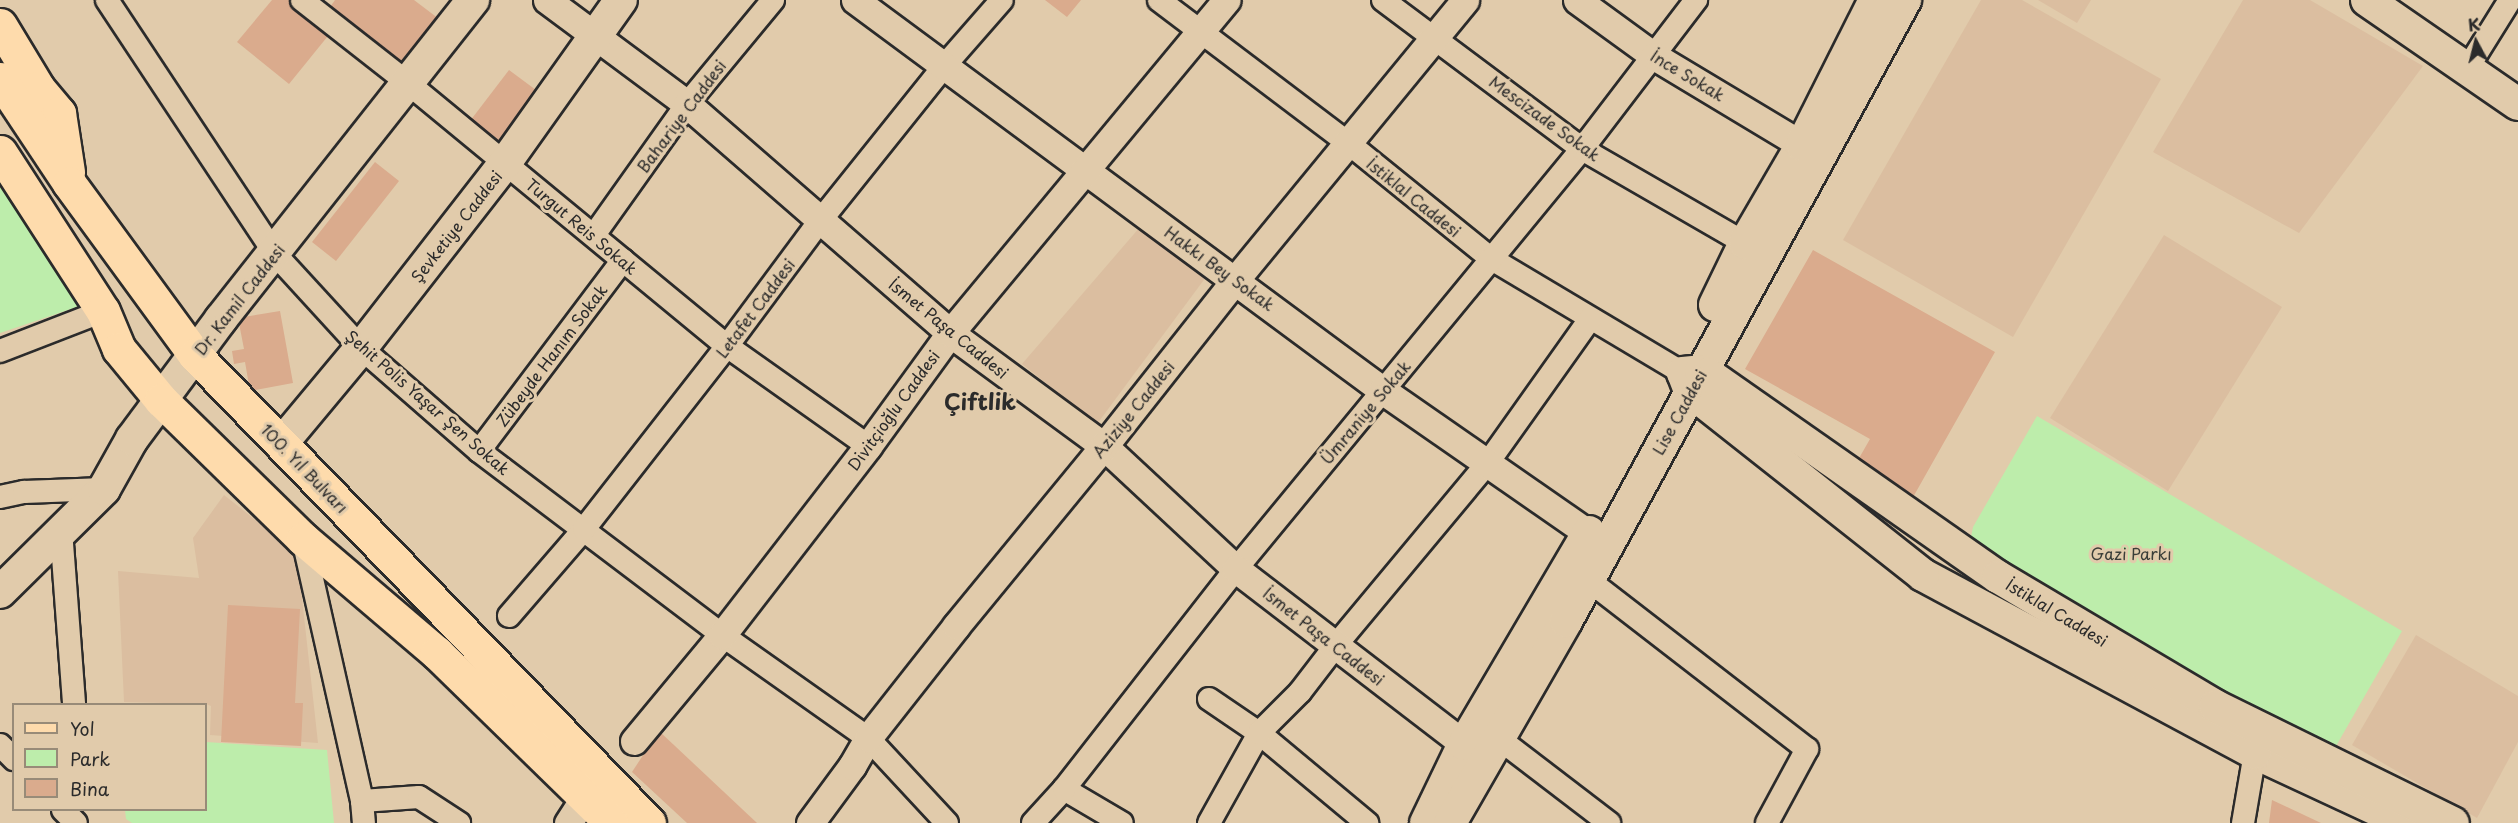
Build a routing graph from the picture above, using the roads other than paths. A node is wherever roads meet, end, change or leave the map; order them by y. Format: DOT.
graph roads {
  1 [pos="302,0"];
  2 [pos="473,0"];
  3 [pos="547,0"];
  4 [pos="621,0"];
  5 [pos="773,0"];
  6 [pos="855,0"];
  7 [pos="1002,0"];
  8 [pos="1159,0"];
  9 [pos="1226,0"];
  10 [pos="1383,0"];
  11 [pos="1465,0"];
  12 [pos="1577,0"];
  13 [pos="1696,0"];
  14 [pos="1875,0"];
  15 [pos="1905,0"];
  16 [pos="2367,0"];
  17 [pos="2510,0"];
  18 [pos="111,2"];
  19 [pos="0,25"];
  20 [pos="1198,31"];
  21 [pos="594,35"];
  22 [pos="1436,38"];
  23 [pos="1653,56"];
  24 [pos="945,65"];
  25 [pos="2467,69"];
  26 [pos="0,79"];
  27 [pos="409,84"];
  28 [pos="687,104"];
  29 [pos="2518,104"];
  30 [pos="1347,142"];
  31 [pos="1802,145"];
  32 [pos="1582,149"];
  33 [pos="0,152"];
  34 [pos="506,163"];
  35 [pos="1085,169"];
  36 [pos="69,183"];
  37 [pos="820,221"];
  38 [pos="594,235"];
  39 [pos="1745,243"];
  40 [pos="275,254"];
  41 [pos="1490,258"];
  42 [pos="622,260"];
  43 [pos="1236,279"];
  44 [pos="103,311"];
  45 [pos="1590,319"];
  46 [pos="950,333"];
  47 [pos="727,346"];
  48 [pos="361,348"];
  49 [pos="0,351"];
  50 [pos="195,355"];
  51 [pos="1691,378"];
  52 [pos="1382,390"];
  53 [pos="161,400"];
  54 [pos="281,444"];
  55 [pos="1104,446"];
  56 [pos="868,447"];
  57 [pos="479,451"];
  58 [pos="1487,464"];
  59 [pos="104,489"];
  60 [pos="0,497"];
  61 [pos="584,529"];
  62 [pos="61,530"];
  63 [pos="1588,533"];
  64 [pos="303,539"];
  65 [pos="1236,569"];
  66 [pos="1587,579"];
  67 [pos="0,592"];
  68 [pos="508,616"];
  69 [pos="722,635"];
  70 [pos="1336,645"];
  71 [pos="1209,699"];
  72 [pos="74,703"];
  73 [pos="1259,733"];
  74 [pos="868,738"];
  75 [pos="1498,738"];
  76 [pos="634,741"];
  77 [pos="1464,744"];
  78 [pos="0,746"];
  79 [pos="2255,753"];
  80 [pos="12,757"];
  81 [pos="1064,789"];
  82 [pos="64,811"];
  83 [pos="576,811"];
  84 [pos="363,812"];
  85 [pos="76,823"];
  86 [pos="459,823"];
  87 [pos="611,823"];
  88 [pos="649,823"];
  89 [pos="810,823"];
  90 [pos="946,823"];
  91 [pos="1033,823"];
  92 [pos="1122,823"];
  93 [pos="1209,823"];
  94 [pos="1367,823"];
  95 [pos="1426,823"];
  96 [pos="1450,823"];
  97 [pos="1610,823"];
  98 [pos="1767,823"];
  99 [pos="2243,823"];
  100 [pos="2406,823"];
  101 [pos="2453,823"];
  1 -- 27 [label="street, Turgut Reis Sokak"];
  2 -- 27 [label="main road, Dr. Kamil Caddesi"];
  3 -- 21 [label="street, İsmet Paşa Caddesi"];
  4 -- 21 [label="main road, Şevketiye Caddesi"];
  5 -- 28 [label="street, Bahariye Caddesi"];
  6 -- 24 [label="street, Hakkı Bey Sokak"];
  7 -- 24 [label="street, Letafet Caddesi"];
  8 -- 20 [label="street, İstiklal Caddesi"];
  9 -- 20 [label="street, Divitçioğlu Caddesi"];
  10 -- 22 [label="street, Mescizade Sokak"];
  11 -- 22 [label="street, Aziziye Caddesi"];
  12 -- 23 [label="street, İnce Sokak"];
  13 -- 23 [label="street, Ümraniye Sokak"];
  14 -- 31 [label="main road, Lise Caddesi"];
  15 -- 51 [label="main road, Lise Caddesi"];
  16 -- 25 [label="main road"];
  17 -- 25 [label="street"];
  18 -- 40 [label="street, Şehit Polis Yaşar Şen Sokak"];
  19 -- 36 [label="main road"];
  20 -- 30 [label="street, İstiklal Caddesi"];
  20 -- 35 [label="street, Divitçioğlu Caddesi"];
  21 -- 28 [label="street, İsmet Paşa Caddesi"];
  21 -- 34 [label="main road, Şevketiye Caddesi"];
  22 -- 30 [label="street, Aziziye Caddesi"];
  22 -- 32 [label="street, Mescizade Sokak"];
  23 -- 31 [label="street, İnce Sokak"];
  23 -- 32 [label="street, Ümraniye Sokak"];
  24 -- 35 [label="street, Hakkı Bey Sokak"];
  24 -- 37 [label="street, Letafet Caddesi"];
  25 -- 29 [label="main road"];
  26 -- 36 [label="main road, 100. Yıl Bulvarı"];
  27 -- 34 [label="street, Turgut Reis Sokak"];
  27 -- 40 [label="main road, Dr. Kamil Caddesi"];
  28 -- 37 [label="street, İsmet Paşa Caddesi"];
  28 -- 38 [label="street, Bahariye Caddesi"];
  30 -- 41 [label="street, İstiklal Caddesi"];
  30 -- 43 [label="street, Aziziye Caddesi"];
  31 -- 39 [label="main road, Lise Caddesi"];
  32 -- 39 [label="street, Mescizade Sokak"];
  32 -- 41 [label="street, Ümraniye Sokak"];
  33 -- 44 [label="main road"];
  34 -- 38 [label="street, Turgut Reis Sokak"];
  34 -- 48 [label="main road, Şevketiye Caddesi"];
  35 -- 43 [label="street, Hakkı Bey Sokak"];
  35 -- 46 [label="street, Divitçioğlu Caddesi"];
  36 -- 50 [label="main road, 100. Yıl Bulvarı"];
  37 -- 46 [label="street, İsmet Paşa Caddesi"];
  37 -- 47 [label="street, Letafet Caddesi"];
  38 -- 42 [label="street, Turgut Reis Sokak"];
  39 -- 51 [label="main road, Lise Caddesi"];
  40 -- 48 [label="street, Şehit Polis Yaşar Şen Sokak"];
  40 -- 50 [label="main road, Dr. Kamil Caddesi"];
  41 -- 45 [label="street, İstiklal Caddesi"];
  41 -- 52 [label="street, Ümraniye Sokak"];
  42 -- 47 [label="street, Turgut Reis Sokak"];
  42 -- 57 [label="street, Zübeyde Hanım Sokak"];
  43 -- 52 [label="street, Hakkı Bey Sokak"];
  43 -- 55 [label="street, Aziziye Caddesi"];
  44 -- 49 [label="street"];
  44 -- 53 [label="main road"];
  45 -- 51 [label="street, İstiklal Caddesi"];
  45 -- 58 [label="street"];
  46 -- 55 [label="street, İsmet Paşa Caddesi"];
  46 -- 56 [label="street, Divitçioğlu Caddesi"];
  47 -- 56 [label="street, Turgut Reis Sokak"];
  47 -- 61 [label="street, Letafet Caddesi"];
  48 -- 54 [label="main road, Şevketiye Caddesi"];
  48 -- 57 [label="street, Şehit Polis Yaşar Şen Sokak"];
  50 -- 53 [label="main road, Dr. Kamil Caddesi"];
  50 -- 54 [label="main road, 100. Yıl Bulvarı"];
  51 -- 63 [label="main road, Lise Caddesi"];
  51 -- 66 [label="main road, Lise Caddesi"];
  51 -- 79 [label="main road, İstiklal Caddesi"];
  51 -- 101 [label="main road, İstiklal Caddesi"];
  52 -- 58 [label="street, Hakkı Bey Sokak"];
  52 -- 65 [label="street, Ümraniye Sokak"];
  53 -- 59 [label="main road, Dr. Kamil Caddesi"];
  53 -- 64 [label="main road"];
  54 -- 88 [label="main road, 100. Yıl Bulvarı"];
  55 -- 65 [label="street, İsmet Paşa Caddesi"];
  55 -- 74 [label="street, Aziziye Caddesi"];
  56 -- 69 [label="street, Divitçioğlu Caddesi"];
  57 -- 61 [label="street, Şehit Polis Yaşar Şen Sokak"];
  58 -- 63 [label="street, Hakkı Bey Sokak"];
  58 -- 70 [label="street"];
  59 -- 60 [label="street"];
  59 -- 62 [label="main road, Dr. Kamil Caddesi"];
  61 -- 68 [label="street, Letafet Caddesi"];
  61 -- 69 [label="street, Şehit Polis Yaşar Şen Sokak"];
  62 -- 67 [label="main road, Dr. Kamil Caddesi"];
  62 -- 72 [label="street"];
  63 -- 77 [label="main road, Lise Caddesi"];
  64 -- 83 [label="main road"];
  64 -- 84 [label="street"];
  65 -- 70 [label="street, İsmet Paşa Caddesi"];
  65 -- 81 [label="street, Ümraniye Sokak"];
  66 -- 75 [label="main road, Lise Caddesi"];
  66 -- 98 [label="street"];
  69 -- 74 [label="street, Şehit Polis Yaşar Şen Sokak"];
  69 -- 76 [label="street, Divitçioğlu Caddesi"];
  70 -- 73 [label="street"];
  70 -- 77 [label="street, İsmet Paşa Caddesi"];
  71 -- 73 [label="street"];
  73 -- 93 [label="street"];
  73 -- 94 [label="street"];
  74 -- 89 [label="street, Aziziye Caddesi"];
  74 -- 90 [label="street, Şehit Polis Yaşar Şen Sokak"];
  75 -- 96 [label="main road, Lise Caddesi"];
  75 -- 97 [label="street"];
  77 -- 95 [label="main road, Lise Caddesi"];
  78 -- 80 [label="street"];
  79 -- 99 [label="street"];
  79 -- 100 [label="main road, İstiklal Caddesi"];
  81 -- 91 [label="street, Ümraniye Sokak"];
  81 -- 92 [label="street"];
  82 -- 85 [label="street"];
  83 -- 87 [label="main road"];
  84 -- 86 [label="street"];
}
